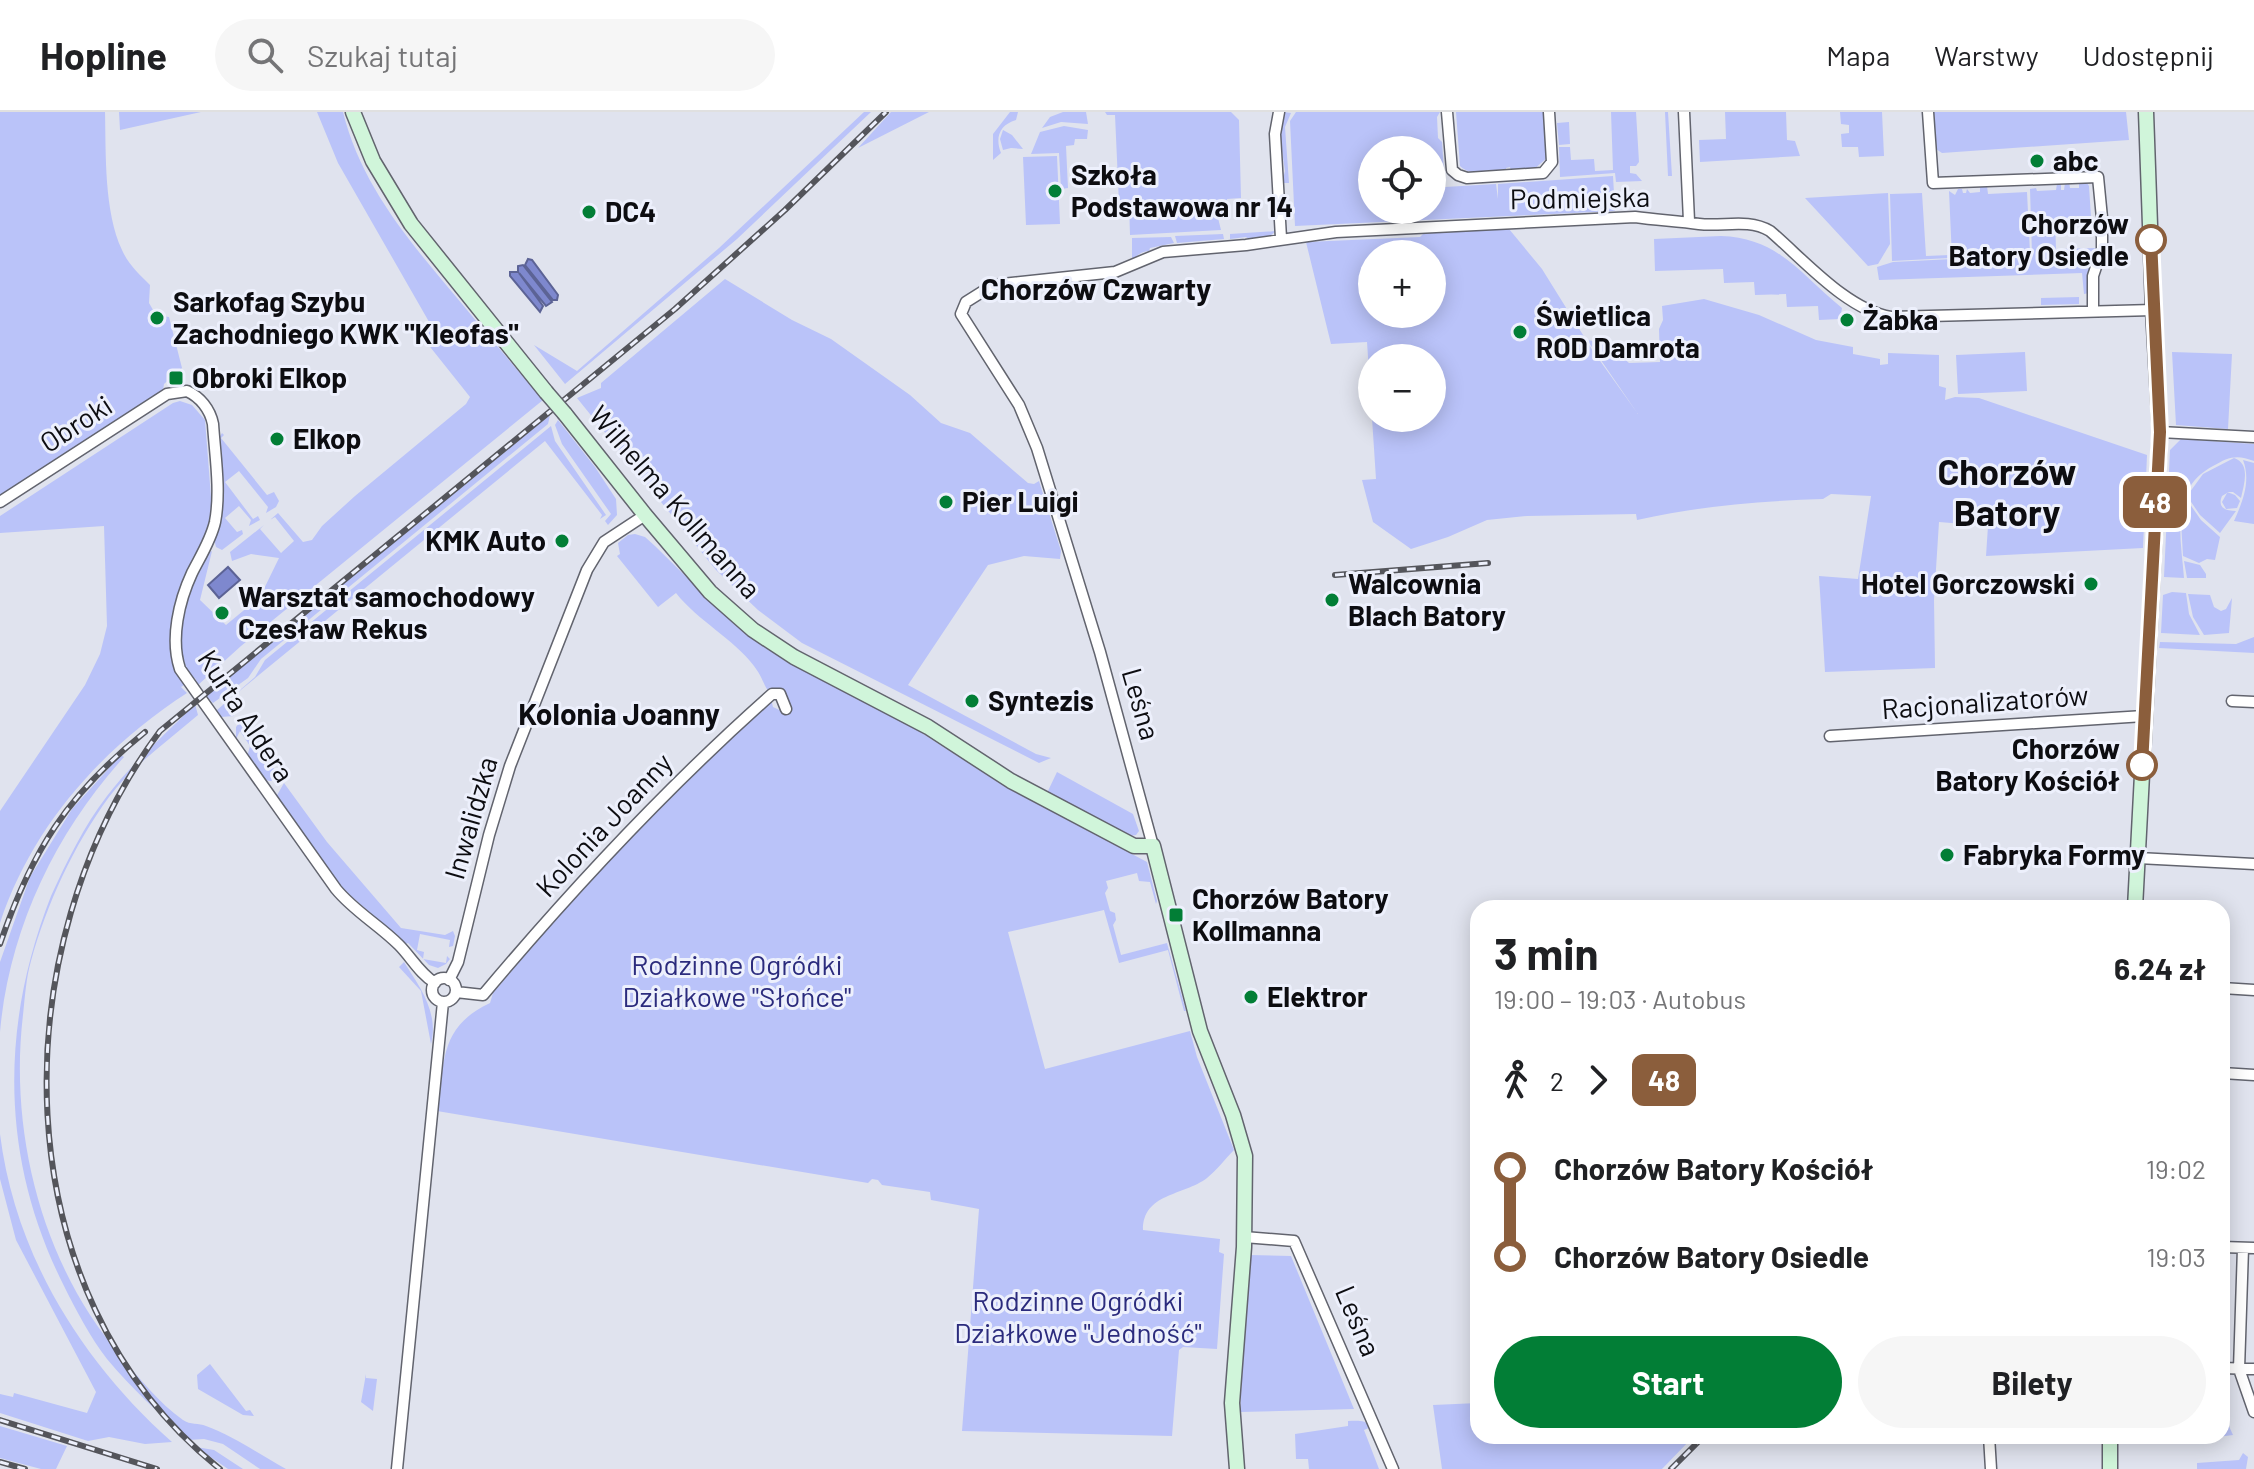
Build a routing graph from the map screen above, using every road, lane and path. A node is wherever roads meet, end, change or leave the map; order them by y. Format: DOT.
graph roads {
  1 [pos="353,112"];
  2 [pos="1279,112"];
  3 [pos="1447,112"];
  4 [pos="1549,112"];
  5 [pos="1684,112"];
  6 [pos="1928,112"];
  7 [pos="2146,112"];
  8 [pos="1689,221"];
  9 [pos="1281,238"];
  10 [pos="985,290"];
  11 [pos="2153,310"];
  12 [pos="2093,311"];
  13 [pos="179,391"];
  14 [pos="2160,432"];
  15 [pos="2254,437"];
  16 [pos="0,502"];
  17 [pos="645,515"];
  18 [pos="2232,701"];
  19 [pos="2254,702"];
  20 [pos="786,709"];
  21 [pos="2144,716"];
  22 [pos="1830,736"];
  23 [pos="1153,846"];
  24 [pos="2138,858"];
  25 [pos="2254,864"];
  26 [pos="2135,900"];
  27 [pos="449,980"];
  28 [pos="435,983"];
  29 [pos="2230,988"];
  30 [pos="2254,990"];
  31 [pos="456,992"];
  32 [pos="443,1002"];
  33 [pos="2230,1074"];
  34 [pos="2254,1075"];
  35 [pos="1244,1237"];
  36 [pos="2248,1248"];
  37 [pos="2230,1368"];
  38 [pos="2239,1369"];
  39 [pos="2254,1369"];
  40 [pos="2254,1412"];
  41 [pos="1989,1444"];
  42 [pos="2110,1444"];
  43 [pos="397,1469"];
  44 [pos="1237,1469"];
  45 [pos="1393,1469"];
  46 [pos="1991,1469"];
  47 [pos="2110,1469"];
  1 -- 17 [label="street, Wilhelma Kollmanna, bridge"];
  2 -- 9 [label="street"];
  3 -- 4 [label="street"];
  5 -- 8 [label="street"];
  6 -- 12 [label="street"];
  7 -- 11 [label="street"];
  8 -- 9 [label="street, Podmiejska"];
  8 -- 12 [label="street, Podmiejska"];
  9 -- 10 [label="street, Podmiejska"];
  10 -- 23 [label="street, Leśna"];
  11 -- 12 [label="street, Podmiejska"];
  11 -- 14 [label="street"];
  13 -- 16 [label="street, Obroki"];
  13 -- 28 [label="street, Kurta Aldera"];
  14 -- 15 [label="street"];
  14 -- 21 [label="street"];
  17 -- 23 [label="street, Wilhelma Kollmanna"];
  17 -- 27 [label="street, Inwalidzka"];
  18 -- 19 [label="street"];
  20 -- 31 [label="street, Kolonia Joanny"];
  21 -- 22 [label="street, Racjonalizatorów"];
  21 -- 24 [label="street"];
  23 -- 35 [label="street, Leśna"];
  24 -- 25 [label="street"];
  24 -- 26 [label="street"];
  27 -- 28 [label="street"];
  27 -- 31 [label="street"];
  28 -- 32 [label="street"];
  29 -- 30 [label="street"];
  31 -- 32 [label="street"];
  32 -- 43 [label="street"];
  33 -- 34 [label="street"];
  35 -- 44 [label="street, Leśna"];
  35 -- 45 [label="street, Leśna"];
  36 -- 38 [label="street"];
  37 -- 38 [label="street"];
  38 -- 39 [label="street"];
  38 -- 40 [label="street"];
  41 -- 46 [label="street"];
  42 -- 47 [label="street"];
}
